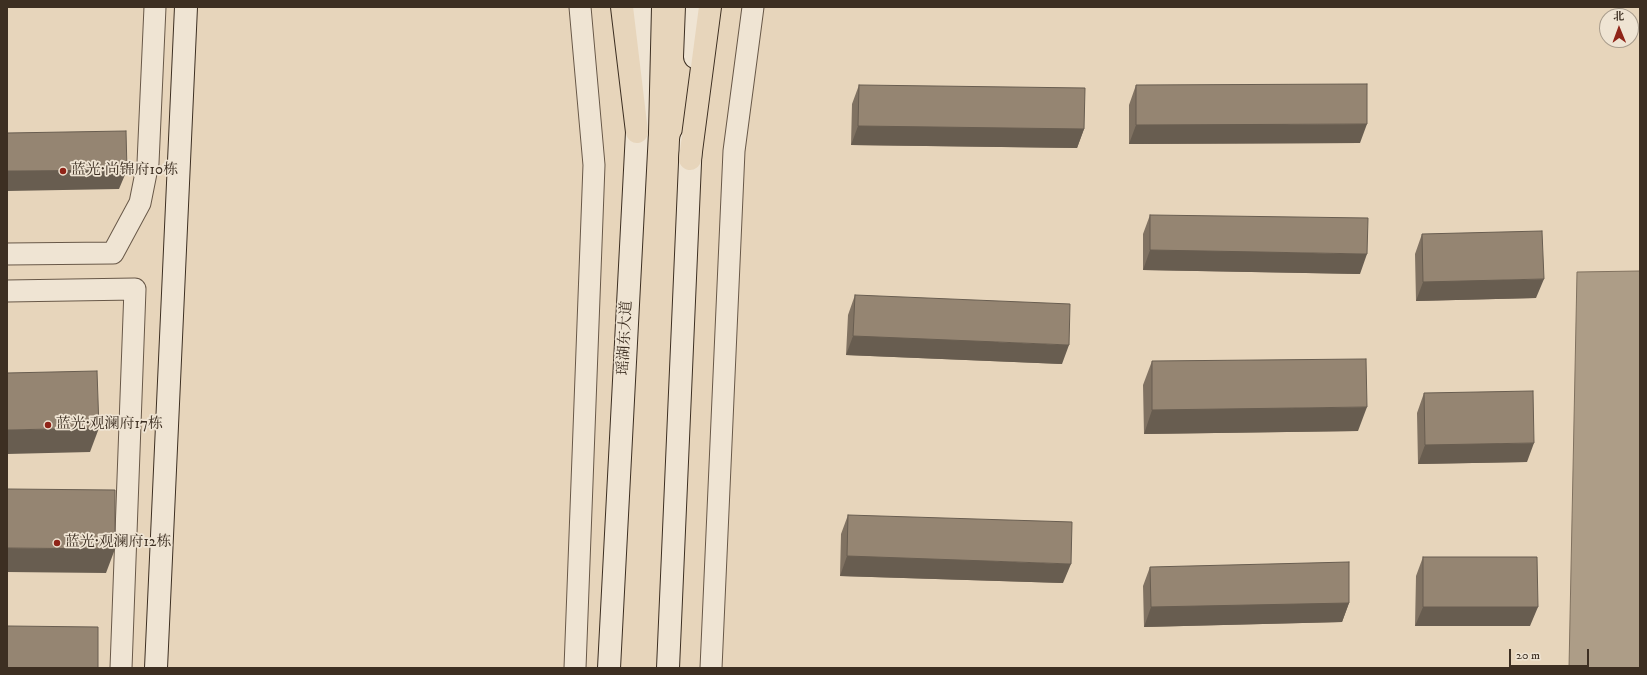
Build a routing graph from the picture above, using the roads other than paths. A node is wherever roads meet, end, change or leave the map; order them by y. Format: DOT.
graph roads {
  1 [pos="155,7"];
  2 [pos="186,7"];
  3 [pos="580,7"];
  4 [pos="622,7"];
  5 [pos="640,7"];
  6 [pos="697,7"];
  7 [pos="710,7"];
  8 [pos="753,7"];
  9 [pos="636,132"];
  10 [pos="690,159"];
  11 [pos="7,254"];
  12 [pos="7,291"];
  13 [pos="121,668"];
  14 [pos="156,668"];
  15 [pos="575,668"];
  16 [pos="609,668"];
  17 [pos="668,668"];
  18 [pos="711,668"];
  1 -- 11 [label="street"];
  2 -- 14 [label="main road"];
  3 -- 15 [label="street"];
  4 -- 9 [label="main road"];
  5 -- 9 [label="main road, 瑶湖东大道"];
  6 -- 10 [label="main road"];
  7 -- 10 [label="main road"];
  8 -- 18 [label="street"];
  9 -- 16 [label="main road, 瑶湖东大道"];
  10 -- 17 [label="main road"];
  12 -- 13 [label="street"];
}
